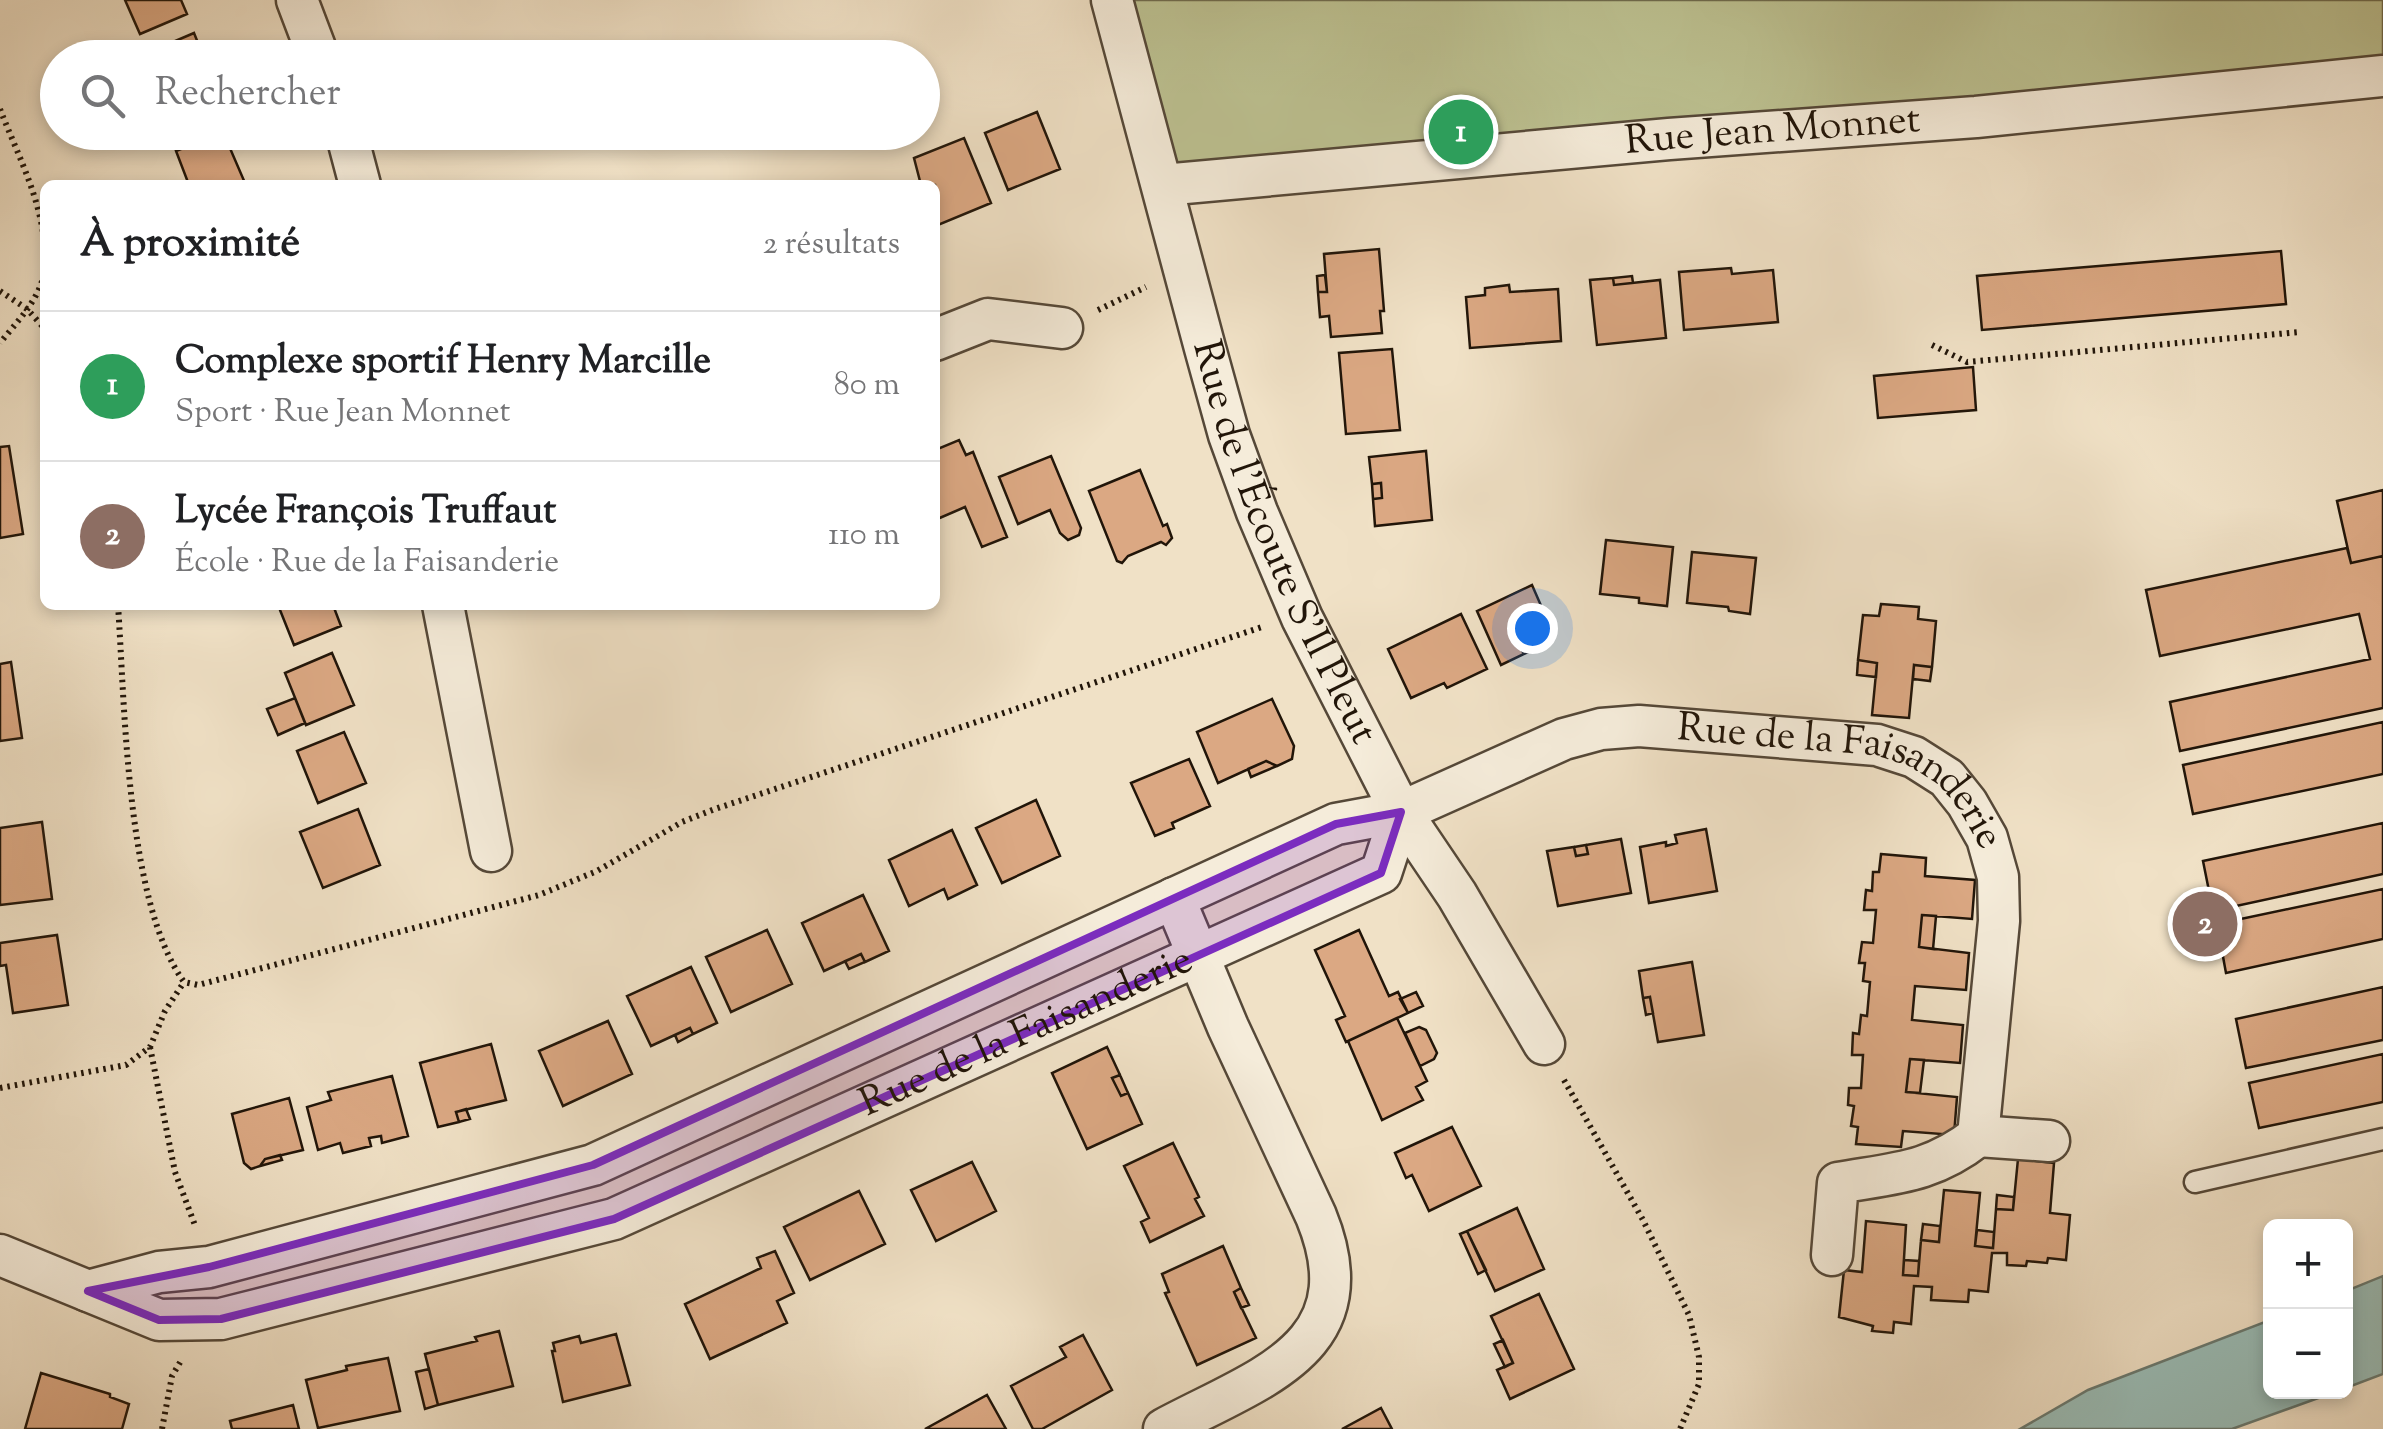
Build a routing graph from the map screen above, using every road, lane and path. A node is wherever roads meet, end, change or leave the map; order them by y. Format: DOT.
graph roads {
  1 [pos="297,0"];
  2 [pos="1112,0"];
  3 [pos="313,40"];
  4 [pos="2383,76"];
  5 [pos="0,108"];
  6 [pos="351,150"];
  7 [pos="359,180"];
  8 [pos="1164,185"];
  9 [pos="40,231"];
  10 [pos="1184,268"];
  11 [pos="40,285"];
  12 [pos="0,291"];
  13 [pos="27,309"];
  14 [pos="40,323"];
  15 [pos="1062,328"];
  16 [pos="2300,332"];
  17 [pos="940,338"];
  18 [pos="0,343"];
  19 [pos="1932,345"];
  20 [pos="118,610"];
  21 [pos="444,610"];
  22 [pos="1302,618"];
  23 [pos="1401,812"];
  24 [pos="491,851"];
  25 [pos="1174,898"];
  26 [pos="1198,955"];
  27 [pos="184,982"];
  28 [pos="1544,1044"];
  29 [pos="150,1047"];
  30 [pos="0,1088"];
  31 [pos="1978,1136"];
  32 [pos="2383,1140"];
  33 [pos="2049,1141"];
  34 [pos="593,1165"];
  35 [pos="2195,1182"];
  36 [pos="614,1219"];
  37 [pos="0,1255"];
  38 [pos="1832,1256"];
  39 [pos="209,1267"];
  40 [pos="88,1290"];
  41 [pos="222,1319"];
  42 [pos="162,1429"];
  43 [pos="1164,1429"];
  44 [pos="1680,1429"];
  1 -- 3 [label="street"];
  2 -- 8 [label="street, Rue de l'Écoute S'Il Pleut"];
  4 -- 8 [label="street, Rue Jean Monnet"];
  5 -- 9 [label="path"];
  6 -- 7 [label="street"];
  8 -- 10 [label="street, Rue de l'Écoute S'Il Pleut"];
  10 -- 15 [label="path"];
  10 -- 22 [label="street, Rue de l'Écoute S'Il Pleut"];
  11 -- 13 [label="path"];
  12 -- 13 [label="path"];
  13 -- 14 [label="path"];
  13 -- 18 [label="path"];
  15 -- 17 [label="street"];
  16 -- 19 [label="path"];
  20 -- 27 [label="path"];
  21 -- 24 [label="street"];
  22 -- 23 [label="street, Rue de l'Écoute S'Il Pleut"];
  22 -- 27 [label="path"];
  23 -- 25 [label="street, Rue de la Faisanderie"];
  23 -- 26 [label="street, Rue de la Faisanderie"];
  23 -- 28 [label="street, Rue de l'Écoute S'Il Pleut"];
  23 -- 31 [label="street, Rue de la Faisanderie"];
  25 -- 26 [label="street"];
  25 -- 34 [label="street, Rue de la Faisanderie"];
  26 -- 36 [label="street, Rue de la Faisanderie"];
  26 -- 43 [label="street"];
  27 -- 29 [label="path"];
  28 -- 44 [label="path"];
  29 -- 30 [label="path"];
  29 -- 39 [label="path"];
  31 -- 33 [label="street"];
  31 -- 38 [label="street"];
  32 -- 35 [label="lane"];
  34 -- 36 [label="street"];
  34 -- 39 [label="street, Rue de la Faisanderie"];
  36 -- 41 [label="street, Rue de la Faisanderie"];
  37 -- 40 [label="street, Rue de la Faisanderie"];
  39 -- 40 [label="street, Rue de la Faisanderie"];
  40 -- 41 [label="street, Rue de la Faisanderie"];
  41 -- 42 [label="path"];
}
